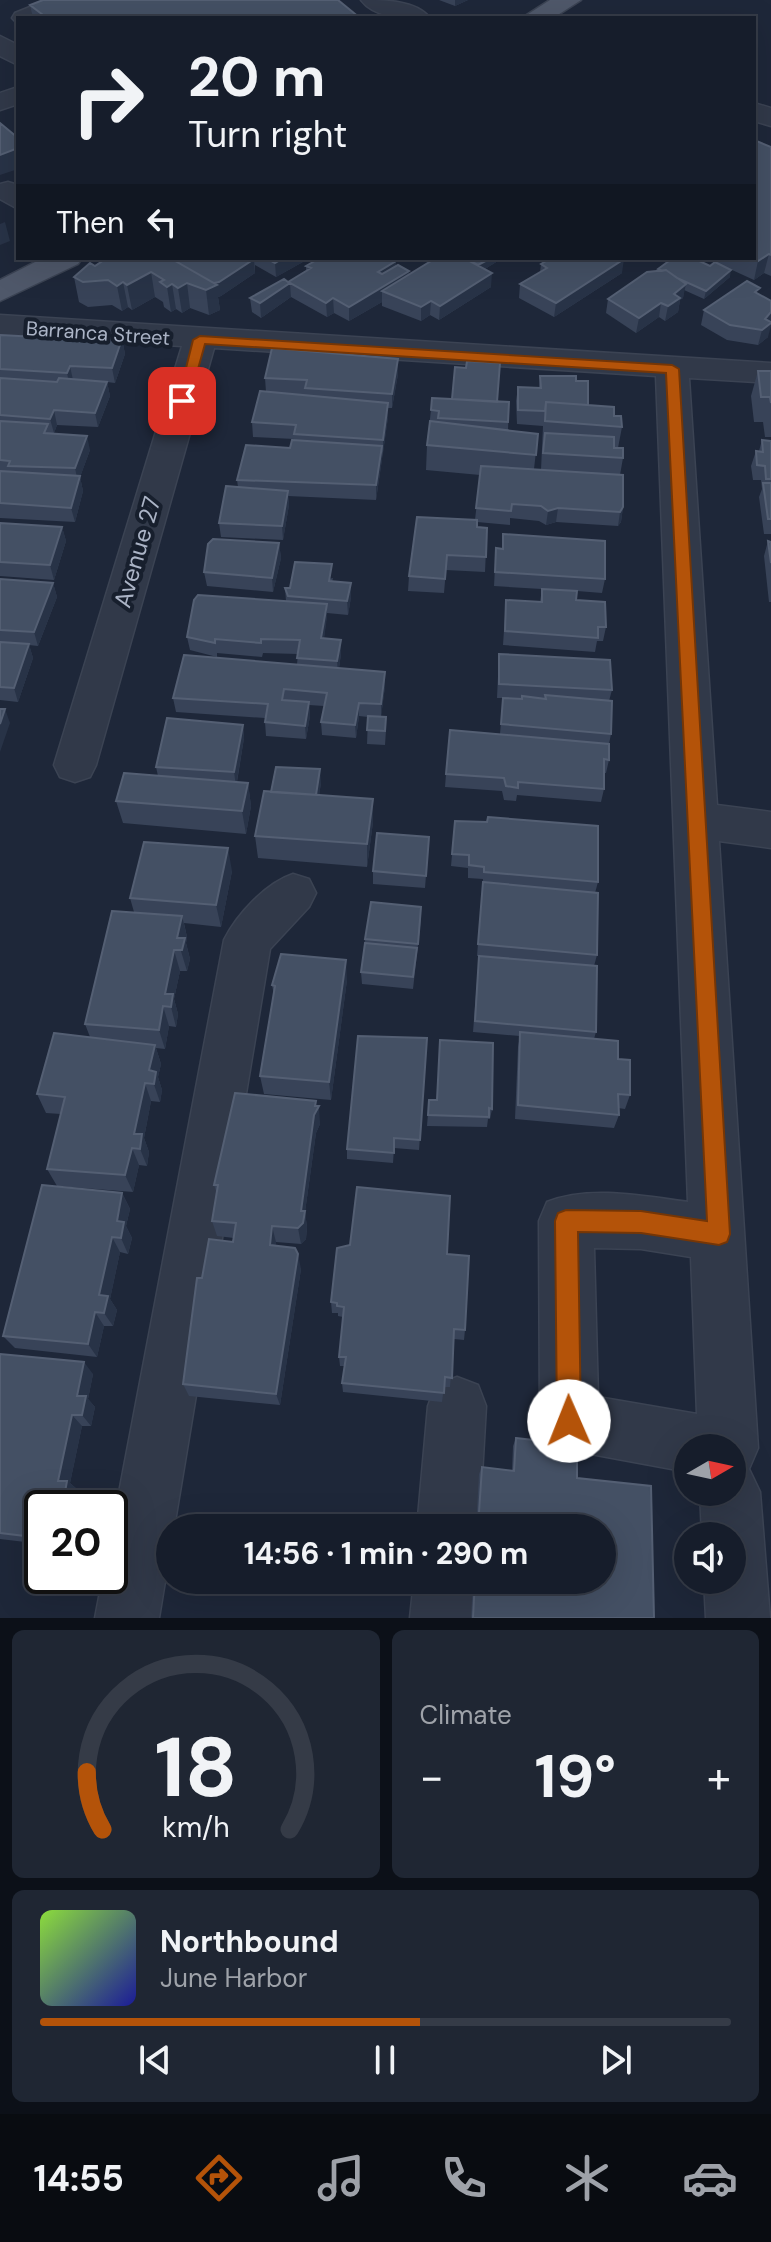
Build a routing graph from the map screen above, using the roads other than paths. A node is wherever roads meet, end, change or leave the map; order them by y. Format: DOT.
graph roads {
  1 [pos="68,0"];
  2 [pos="373,0"];
  3 [pos="569,0"];
  4 [pos="29,16"];
  5 [pos="413,16"];
  6 [pos="538,16"];
  7 [pos="63,260"];
  8 [pos="0,292"];
  9 [pos="0,325"];
  10 [pos="200,340"];
  11 [pos="672,369"];
  12 [pos="771,373"];
  13 [pos="75,765"];
  14 [pos="696,820"];
  15 [pos="771,830"];
  16 [pos="293,893"];
  17 [pos="719,1234"];
  18 [pos="457,1406"];
  19 [pos="727,1434"];
  20 [pos="674,1440"];
  21 [pos="731,1506"];
  22 [pos="449,1514"];
  23 [pos="444,1594"];
  24 [pos="127,1618"];
  25 [pos="442,1618"];
  26 [pos="738,1618"];
  1 -- 4 [label="street"];
  2 -- 5 [label="street"];
  3 -- 6 [label="main road"];
  7 -- 8 [label="main road"];
  9 -- 10 [label="street, Barranca Street"];
  10 -- 11 [label="street, Barranca Street"];
  10 -- 13 [label="street, Avenue 27"];
  11 -- 12 [label="street, Barranca Street"];
  11 -- 14 [label="street"];
  14 -- 15 [label="street"];
  14 -- 17 [label="street"];
  16 -- 24 [label="street"];
  17 -- 19 [label="street"];
  17 -- 20 [label="street"];
  18 -- 22 [label="street"];
  21 -- 26 [label="street"];
  23 -- 25 [label="street"];
}
